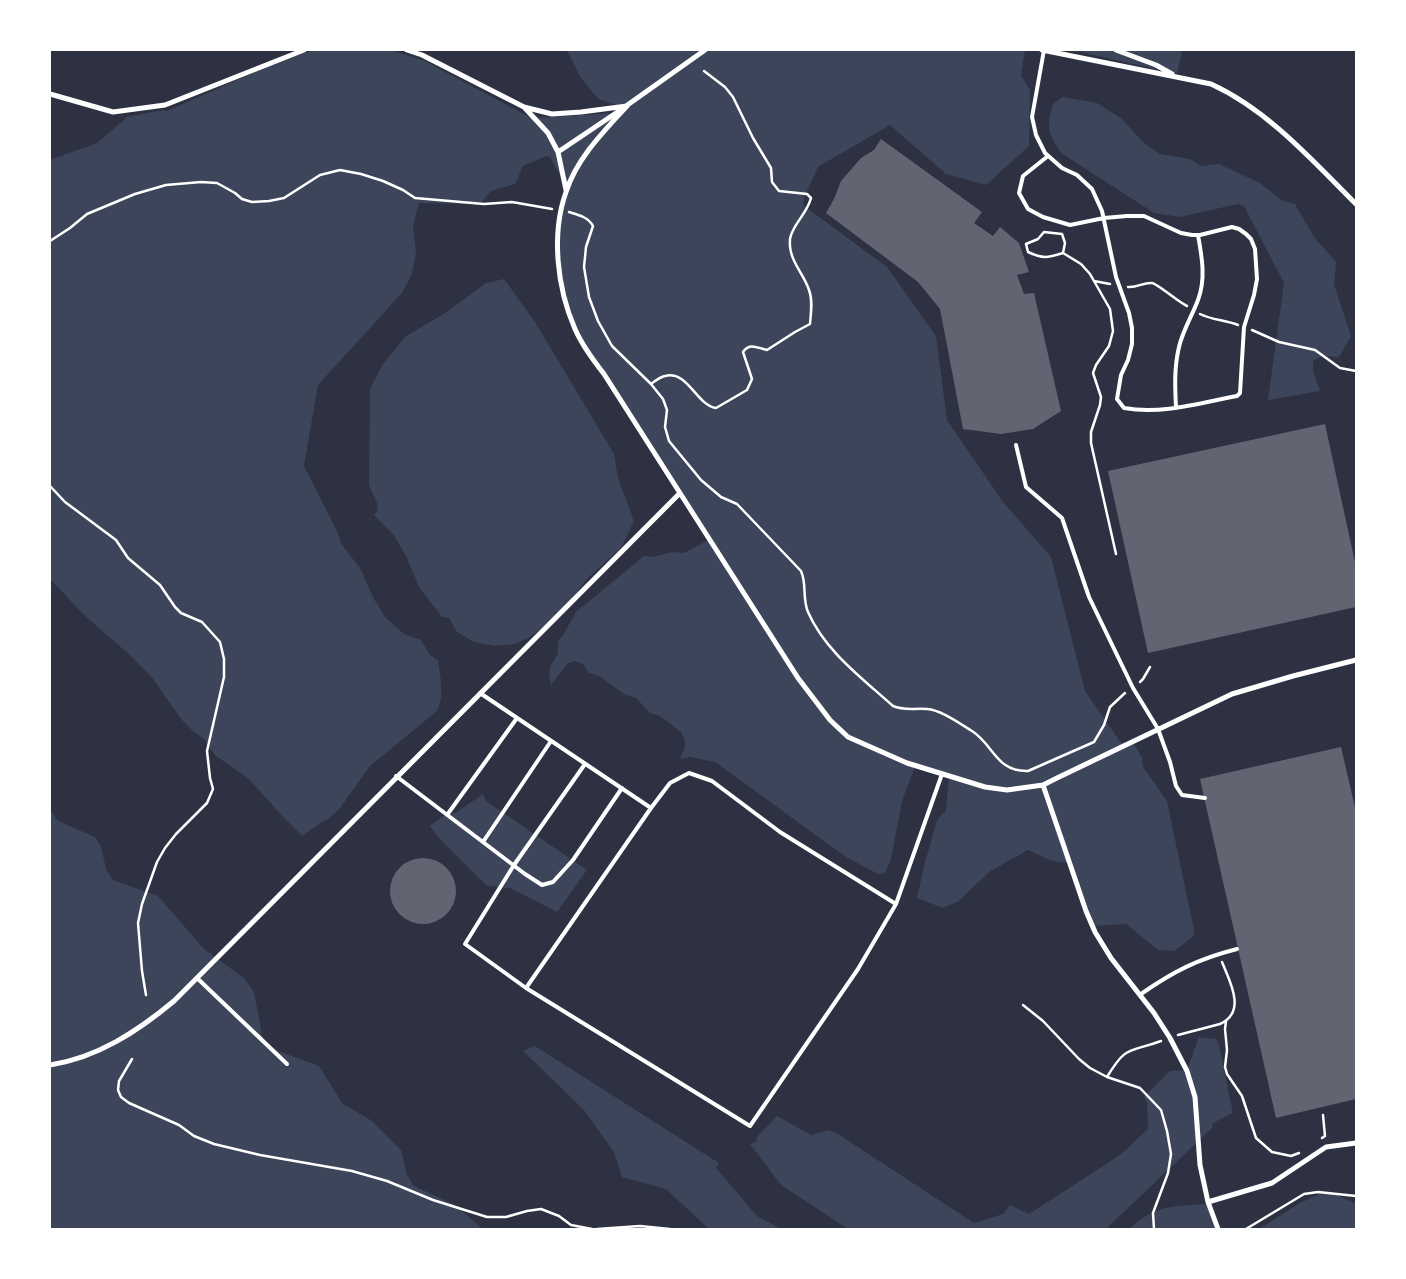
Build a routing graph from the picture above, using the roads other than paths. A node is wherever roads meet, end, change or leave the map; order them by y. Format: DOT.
graph roads {
  1 [pos="304,50"];
  2 [pos="407,50"];
  3 [pos="705,50"];
  4 [pos="1043,50"];
  5 [pos="1116,50"];
  6 [pos="1176,76"];
  7 [pos="50,94"];
  8 [pos="627,106"];
  9 [pos="524,107"];
  10 [pos="558,152"];
  11 [pos="1048,156"];
  12 [pos="566,190"];
  13 [pos="1356,204"];
  14 [pos="1104,218"];
  15 [pos="1198,235"];
  16 [pos="1176,408"];
  17 [pos="1016,445"];
  18 [pos="680,493"];
  19 [pos="1356,660"];
  20 [pos="480,693"];
  21 [pos="516,718"];
  22 [pos="1158,729"];
  23 [pos="551,741"];
  24 [pos="585,764"];
  25 [pos="942,774"];
  26 [pos="396,776"];
  27 [pos="1043,784"];
  28 [pos="622,788"];
  29 [pos="1204,798"];
  30 [pos="651,808"];
  31 [pos="447,815"];
  32 [pos="483,842"];
  33 [pos="514,865"];
  34 [pos="896,904"];
  35 [pos="1237,950"];
  36 [pos="197,978"];
  37 [pos="526,988"];
  38 [pos="1141,994"];
  39 [pos="287,1064"];
  40 [pos="50,1065"];
  41 [pos="1356,1143"];
  42 [pos="1208,1202"];
  43 [pos="1218,1229"];
  1 -- 7 [label="street"];
  2 -- 9 [label="street"];
  3 -- 8 [label="street"];
  4 -- 6 [label="street"];
  4 -- 11 [label="lane"];
  5 -- 6 [label="street"];
  6 -- 13 [label="street"];
  8 -- 9 [label="street"];
  8 -- 10 [label="street"];
  8 -- 12 [label="street"];
  9 -- 10 [label="street"];
  10 -- 12 [label="street"];
  11 -- 14 [label="lane"];
  11 -- 14 [label="lane"];
  12 -- 18 [label="street"];
  14 -- 15 [label="lane"];
  14 -- 16 [label="lane"];
  15 -- 16 [label="lane"];
  15 -- 16 [label="lane"];
  17 -- 22 [label="lane"];
  18 -- 20 [label="street"];
  18 -- 25 [label="street"];
  19 -- 22 [label="street"];
  20 -- 21 [label="lane"];
  20 -- 26 [label="street"];
  21 -- 23 [label="lane"];
  21 -- 31 [label="lane"];
  22 -- 27 [label="street"];
  22 -- 29 [label="lane"];
  23 -- 24 [label="lane"];
  23 -- 32 [label="lane"];
  24 -- 28 [label="lane"];
  24 -- 33 [label="lane"];
  25 -- 27 [label="street"];
  25 -- 34 [label="lane"];
  26 -- 31 [label="lane"];
  26 -- 36 [label="street"];
  27 -- 38 [label="street"];
  28 -- 30 [label="lane"];
  28 -- 33 [label="lane"];
  30 -- 34 [label="lane"];
  30 -- 37 [label="lane"];
  31 -- 32 [label="lane"];
  32 -- 33 [label="lane"];
  33 -- 37 [label="lane"];
  34 -- 37 [label="lane"];
  35 -- 38 [label="lane"];
  36 -- 39 [label="lane"];
  36 -- 40 [label="street"];
  38 -- 42 [label="street"];
  41 -- 42 [label="street"];
  42 -- 43 [label="street"];
}
